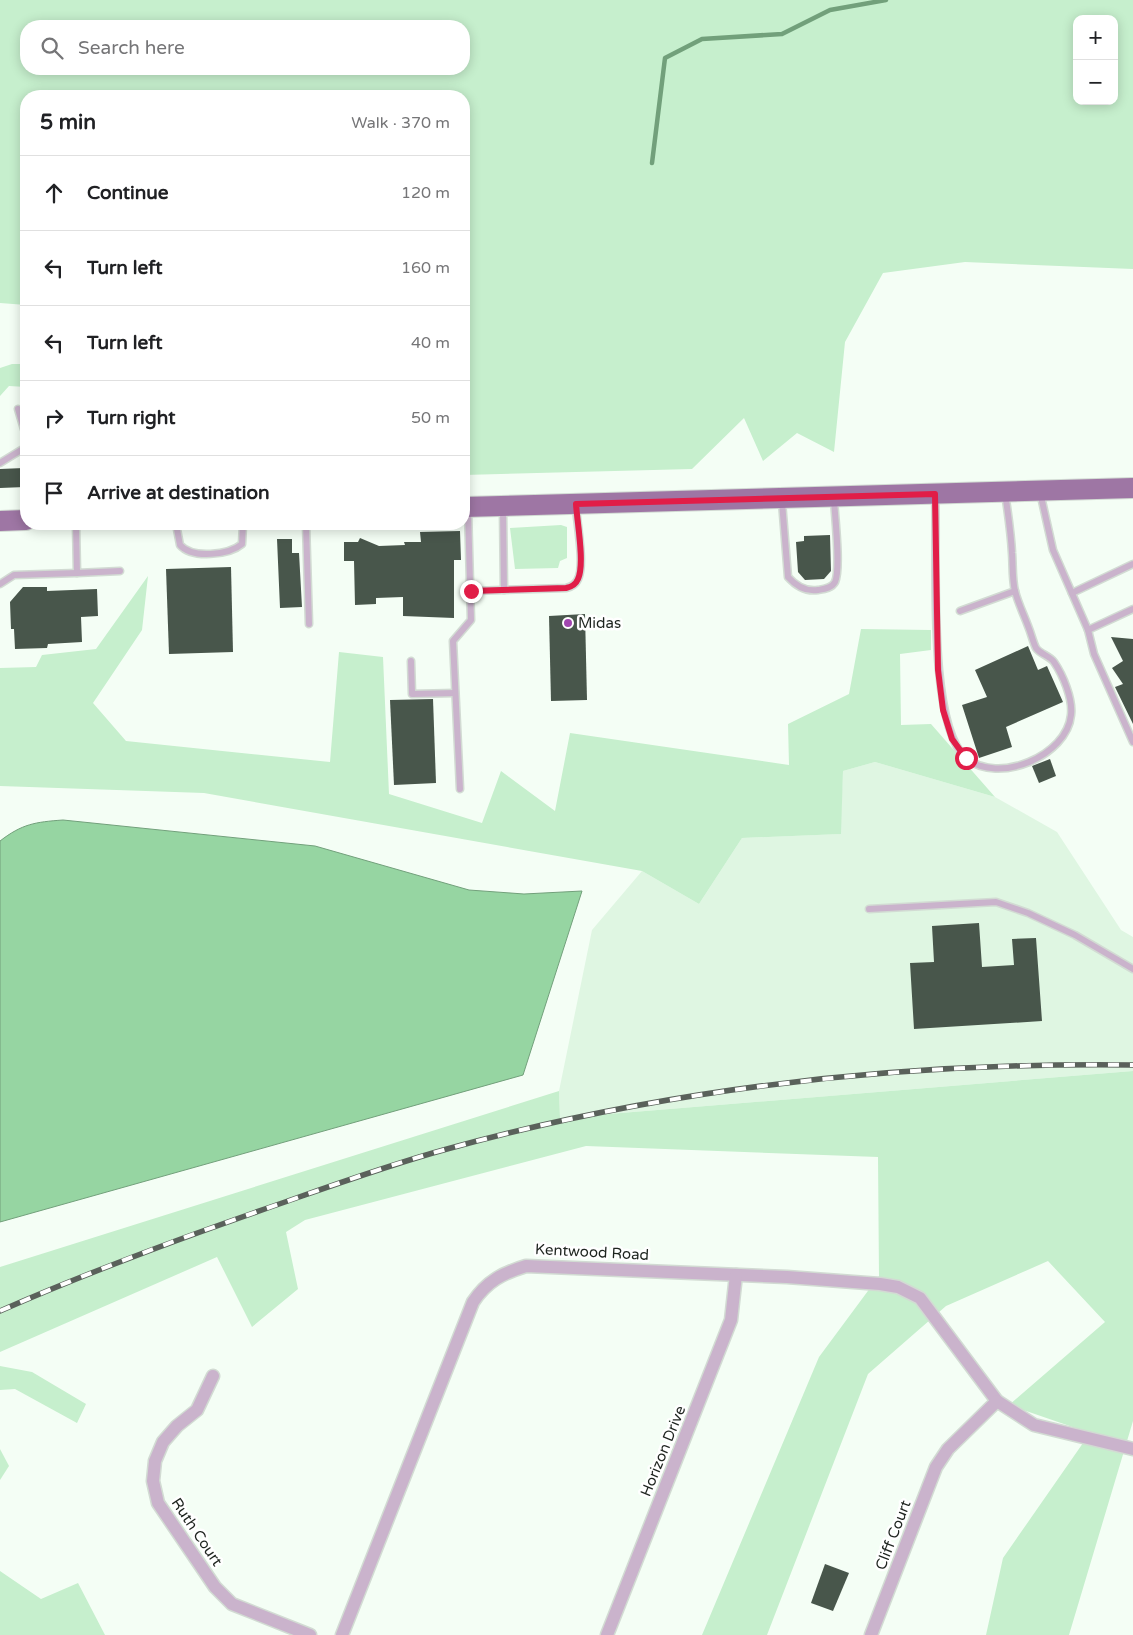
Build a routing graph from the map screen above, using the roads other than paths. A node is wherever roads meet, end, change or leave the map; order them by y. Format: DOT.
graph roads {
  1 [pos="18,409"];
  2 [pos="20,416"];
  3 [pos="20,451"];
  4 [pos="0,463"];
  5 [pos="1133,488"];
  6 [pos="1040,491"];
  7 [pos="1005,492"];
  8 [pos="935,494"];
  9 [pos="834,496"];
  10 [pos="782,498"];
  11 [pos="576,504"];
  12 [pos="503,506"];
  13 [pos="470,507"];
  14 [pos="0,520"];
  15 [pos="20,520"];
  16 [pos="76,530"];
  17 [pos="177,530"];
  18 [pos="243,530"];
  19 [pos="306,530"];
  20 [pos="467,530"];
  21 [pos="1133,564"];
  22 [pos="77,572"];
  23 [pos="120,572"];
  24 [pos="0,584"];
  25 [pos="504,590"];
  26 [pos="471,591"];
  27 [pos="1015,591"];
  28 [pos="1072,593"];
  29 [pos="1133,610"];
  30 [pos="960,611"];
  31 [pos="309,624"];
  32 [pos="1088,630"];
  33 [pos="411,661"];
  34 [pos="456,693"];
  35 [pos="1133,742"];
  36 [pos="460,789"];
  37 [pos="869,909"];
  38 [pos="1133,969"];
  39 [pos="736,1275"];
  40 [pos="213,1376"];
  41 [pos="997,1401"];
  42 [pos="1133,1449"];
  43 [pos="310,1635"];
  44 [pos="342,1635"];
  45 [pos="607,1635"];
  46 [pos="871,1635"];
  1 -- 2 [label="lane"];
  3 -- 4 [label="lane"];
  5 -- 6 [label="main road"];
  6 -- 7 [label="main road"];
  6 -- 28 [label="lane"];
  7 -- 8 [label="main road"];
  7 -- 27 [label="lane"];
  8 -- 9 [label="main road"];
  8 -- 27 [label="lane"];
  9 -- 10 [label="main road"];
  9 -- 10 [label="lane"];
  10 -- 11 [label="main road"];
  11 -- 12 [label="main road"];
  11 -- 25 [label="lane"];
  12 -- 13 [label="main road"];
  12 -- 25 [label="lane"];
  14 -- 15 [label="main road"];
  16 -- 22 [label="lane"];
  17 -- 18 [label="lane"];
  19 -- 31 [label="lane"];
  20 -- 26 [label="lane"];
  21 -- 28 [label="lane"];
  22 -- 23 [label="lane"];
  22 -- 24 [label="lane"];
  25 -- 26 [label="lane"];
  26 -- 34 [label="lane"];
  27 -- 30 [label="lane"];
  28 -- 32 [label="lane"];
  29 -- 32 [label="lane"];
  32 -- 35 [label="lane"];
  33 -- 34 [label="lane"];
  34 -- 36 [label="lane"];
  37 -- 38 [label="lane"];
  39 -- 41 [label="street, Kentwood Road"];
  39 -- 44 [label="street, Kentwood Road"];
  39 -- 45 [label="street, Horizon Drive"];
  40 -- 43 [label="street, Ruth Court"];
  41 -- 42 [label="street, Kentwood Road"];
  41 -- 46 [label="street, Cliff Court"];
}
